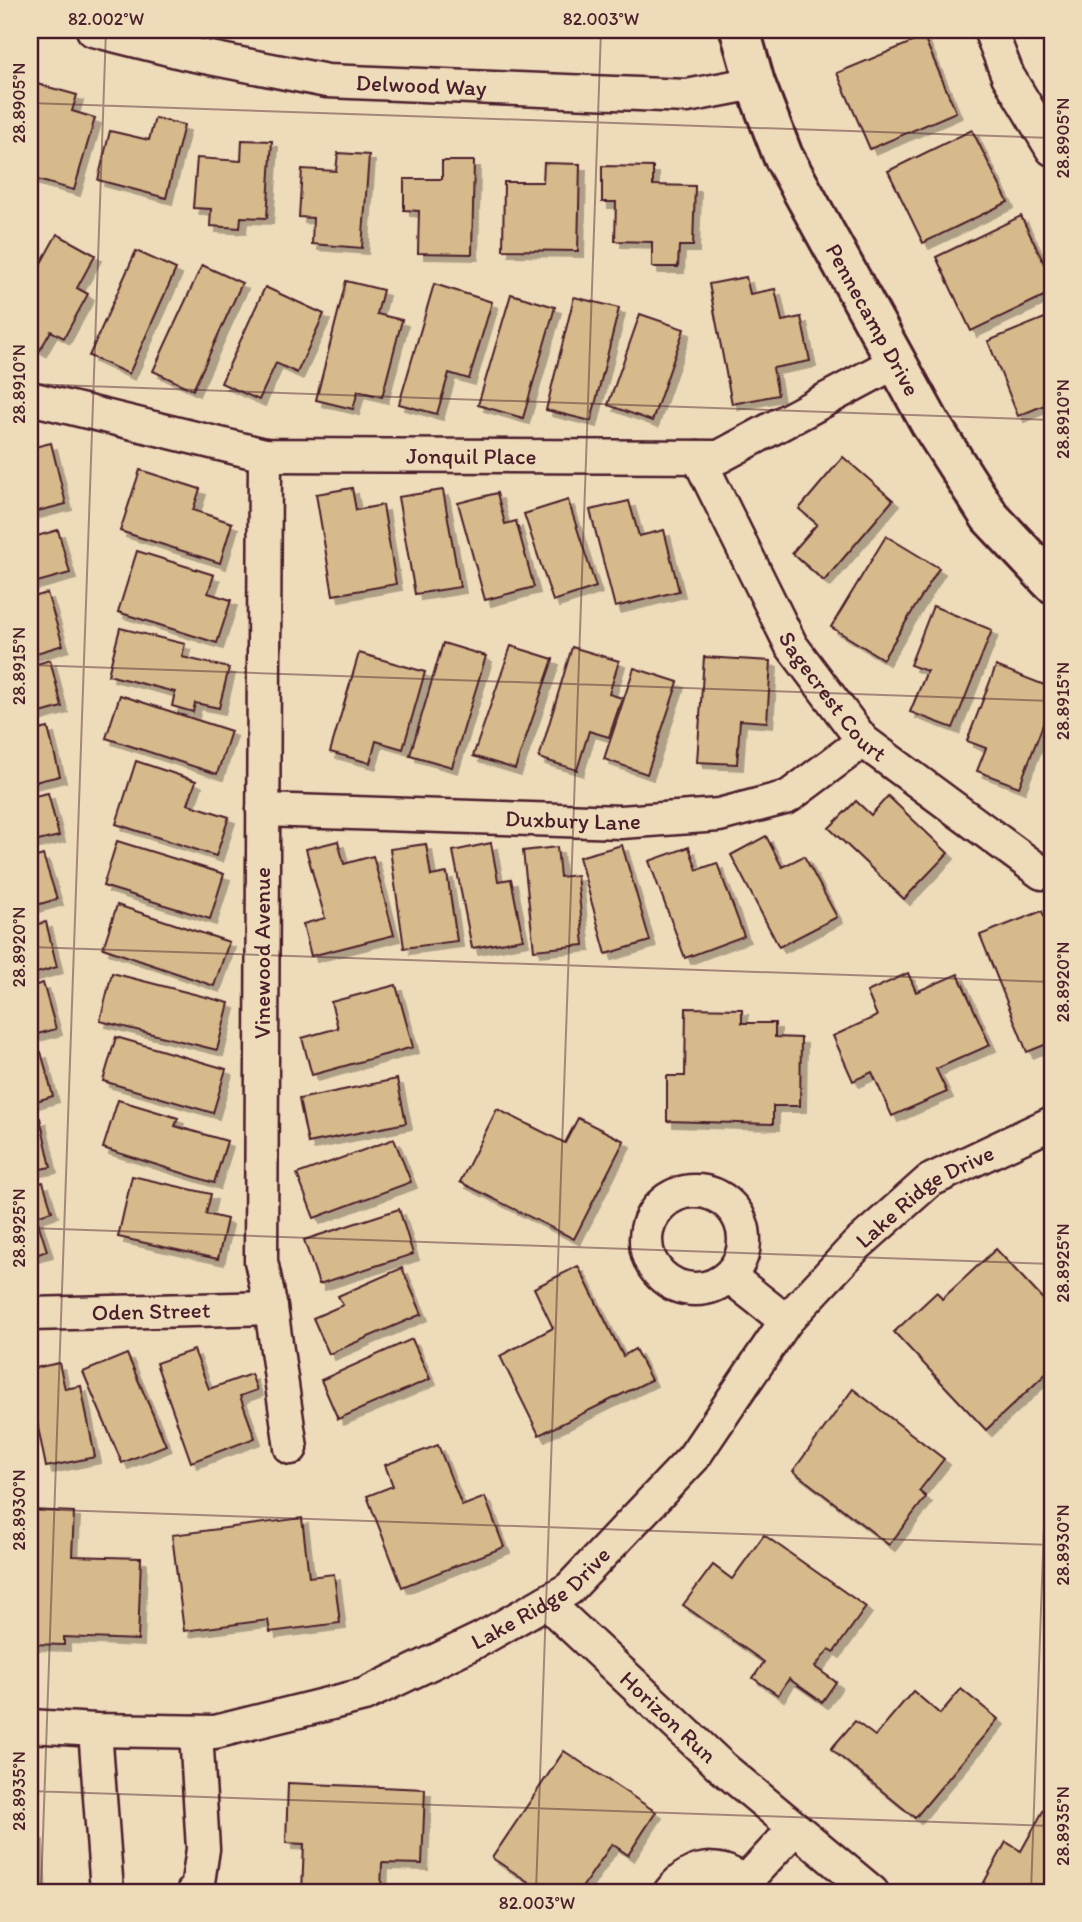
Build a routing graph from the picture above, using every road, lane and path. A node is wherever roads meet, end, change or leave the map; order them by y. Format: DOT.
graph roads {
  1 [pos="93,30"];
  2 [pos="740,30"];
  3 [pos="990,30"];
  4 [pos="755,83"];
  5 [pos="1052,149"];
  6 [pos="896,362"];
  7 [pos="30,398"];
  8 [pos="265,455"];
  9 [pos="698,457"];
  10 [pos="1052,583"];
  11 [pos="863,741"];
  12 [pos="262,810"];
  13 [pos="1042,873"];
  14 [pos="1052,1123"];
  15 [pos="729,1276"];
  16 [pos="271,1308"];
  17 [pos="30,1314"];
  18 [pos="786,1321"];
  19 [pos="291,1448"];
  20 [pos="546,1602"];
  21 [pos="30,1726"];
  22 [pos="95,1730"];
  23 [pos="196,1732"];
  24 [pos="794,1828"];
  25 [pos="749,1887"];
  26 [pos="109,1892"];
  27 [pos="193,1892"];
  28 [pos="670,1892"];
  29 [pos="872,1892"];
  1 -- 4 [label="street, Delwood Way"];
  2 -- 4 [label="street, Pennecamp Drive"];
  3 -- 5 [label="street"];
  4 -- 6 [label="street, Pennecamp Drive"];
  6 -- 9 [label="street, Jonquil Place"];
  6 -- 10 [label="street, Pennecamp Drive"];
  7 -- 8 [label="street, Jonquil Place"];
  8 -- 9 [label="street, Jonquil Place"];
  8 -- 12 [label="street, Vinewood Avenue"];
  9 -- 11 [label="street, Sagecrest Court"];
  11 -- 12 [label="street, Duxbury Lane"];
  11 -- 13 [label="street, Sagecrest Court"];
  12 -- 16 [label="street, Vinewood Avenue"];
  14 -- 18 [label="street, Lake Ridge Drive"];
  15 -- 18 [label="street"];
  16 -- 17 [label="street, Oden Street"];
  16 -- 19 [label="street, Vinewood Avenue"];
  18 -- 20 [label="street, Lake Ridge Drive"];
  20 -- 23 [label="street, Lake Ridge Drive"];
  20 -- 24 [label="street, Horizon Run"];
  21 -- 22 [label="street, Lake Ridge Drive"];
  22 -- 23 [label="street, Lake Ridge Drive"];
  22 -- 26 [label="street"];
  23 -- 27 [label="street"];
  24 -- 25 [label="street"];
  24 -- 29 [label="street, Horizon Run"];
  25 -- 28 [label="street"];
}
